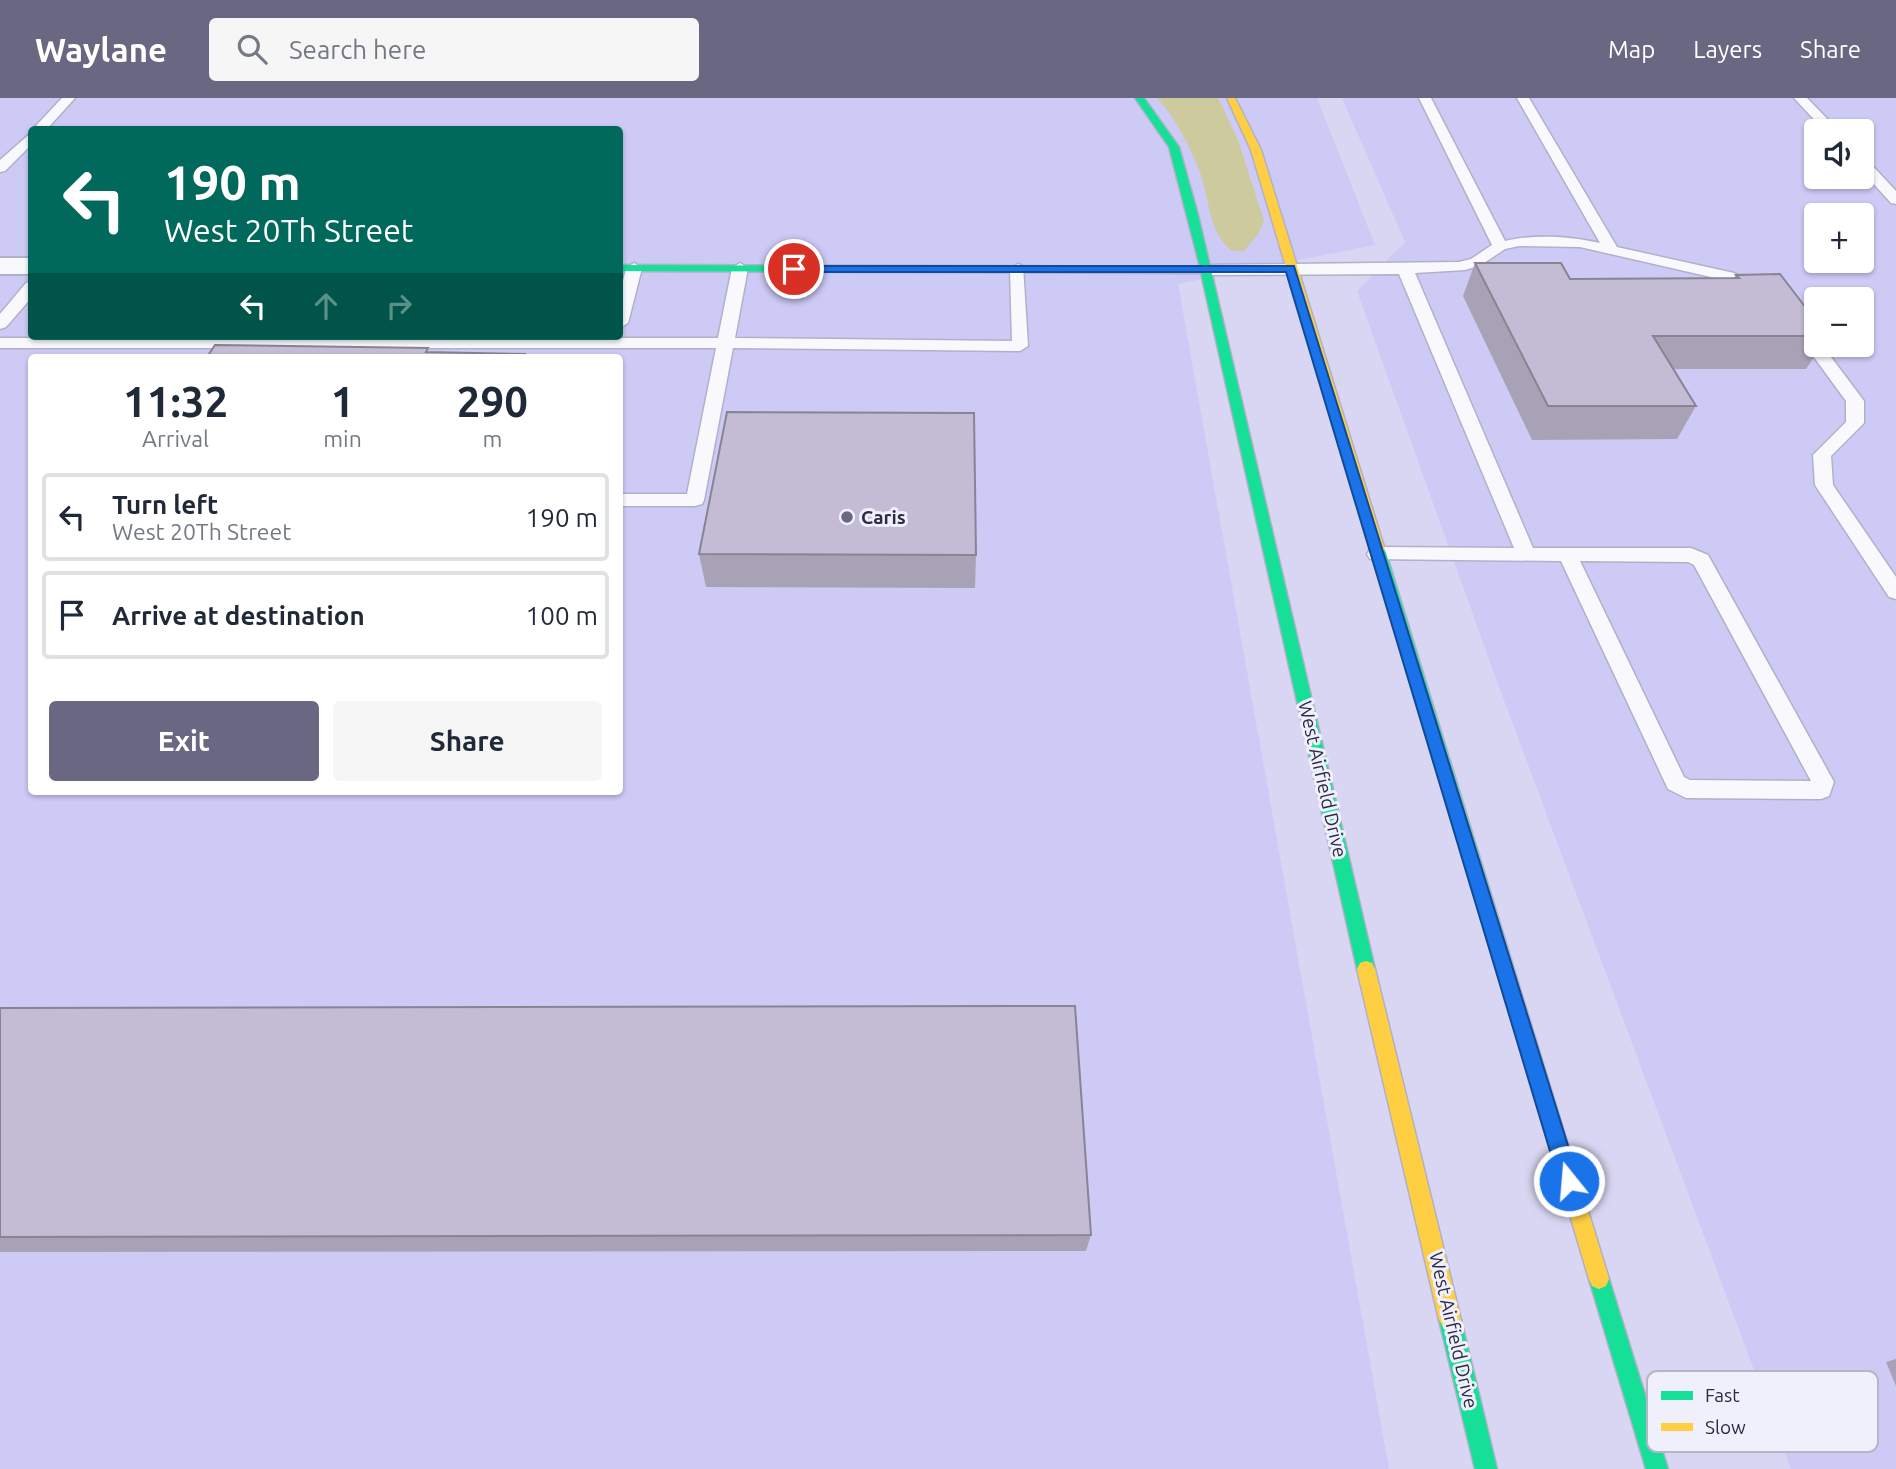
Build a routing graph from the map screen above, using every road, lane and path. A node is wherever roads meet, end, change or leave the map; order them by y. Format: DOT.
graph roads {
  1 [pos="69,98"];
  2 [pos="1139,98"];
  3 [pos="1231,98"];
  4 [pos="1425,98"];
  5 [pos="1523,98"];
  6 [pos="1800,98"];
  7 [pos="1820,119"];
  8 [pos="42,126"];
  9 [pos="28,140"];
  10 [pos="0,168"];
  11 [pos="1874,176"];
  12 [pos="1896,200"];
  13 [pos="1500,246"];
  14 [pos="1611,249"];
  15 [pos="0,266"];
  16 [pos="28,266"];
  17 [pos="627,268"];
  18 [pos="740,268"];
  19 [pos="1018,269"];
  20 [pos="1290,269"];
  21 [pos="1405,269"];
  22 [pos="1207,270"];
  23 [pos="28,291"];
  24 [pos="623,299"];
  25 [pos="1780,302"];
  26 [pos="1792,317"];
  27 [pos="0,324"];
  28 [pos="265,340"];
  29 [pos="0,343"];
  30 [pos="725,343"];
  31 [pos="614,345"];
  32 [pos="623,500"];
  33 [pos="1377,554"];
  34 [pos="1526,554"];
  35 [pos="1567,554"];
  36 [pos="1896,592"];
  37 [pos="1647,1436"];
  38 [pos="1652,1452"];
  39 [pos="1486,1469"];
  40 [pos="1657,1469"];
  1 -- 8 [label="lane"];
  2 -- 22 [label="street, West Airfield Drive"];
  3 -- 20 [label="street"];
  4 -- 13 [label="lane"];
  5 -- 14 [label="lane"];
  6 -- 7 [label="lane"];
  9 -- 10 [label="lane"];
  11 -- 12 [label="lane"];
  13 -- 14 [label="lane"];
  13 -- 21 [label="lane"];
  14 -- 25 [label="lane"];
  15 -- 16 [label="street"];
  17 -- 18 [label="street"];
  17 -- 24 [label="lane"];
  18 -- 19 [label="street"];
  18 -- 30 [label="lane"];
  19 -- 22 [label="street"];
  19 -- 30 [label="lane"];
  20 -- 21 [label="lane"];
  20 -- 22 [label="lane"];
  20 -- 33 [label="street"];
  21 -- 34 [label="lane"];
  22 -- 39 [label="street, West Airfield Drive"];
  23 -- 27 [label="lane"];
  26 -- 36 [label="lane"];
  28 -- 29 [label="lane"];
  28 -- 31 [label="lane"];
  30 -- 31 [label="lane"];
  30 -- 32 [label="lane"];
  33 -- 34 [label="lane"];
  33 -- 37 [label="street"];
  34 -- 35 [label="lane"];
  35 -- 35 [label="lane"];
  38 -- 40 [label="street"];
}
